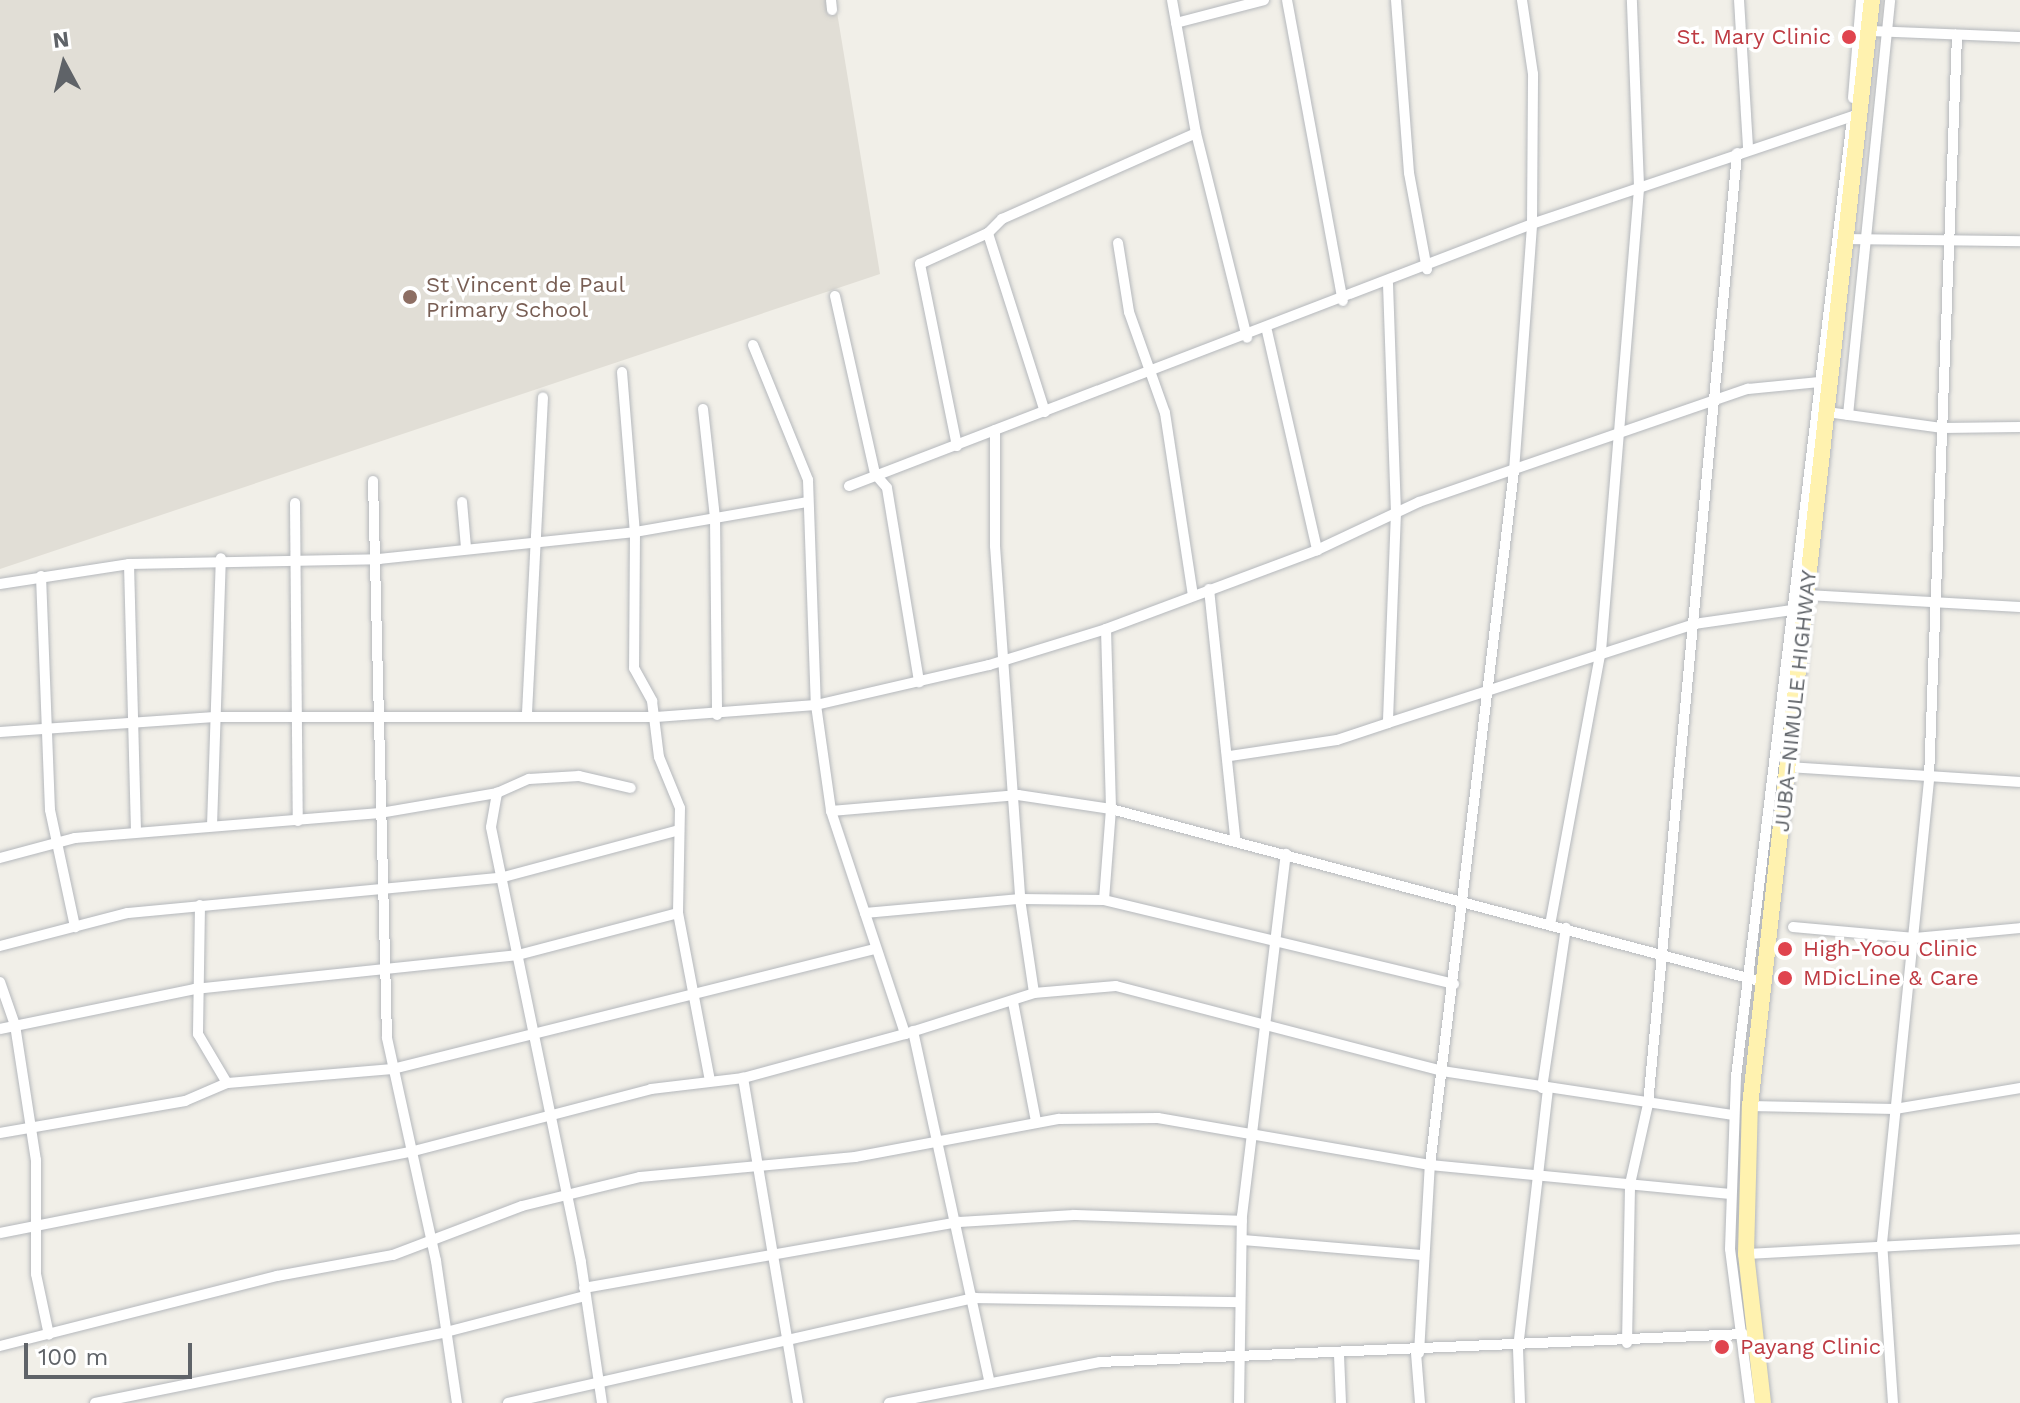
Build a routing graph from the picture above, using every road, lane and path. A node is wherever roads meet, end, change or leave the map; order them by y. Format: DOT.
graph roads {
  1 [pos="1172,0"];
  2 [pos="1264,0"];
  3 [pos="1287,0"];
  4 [pos="1396,0"];
  5 [pos="1522,0"];
  6 [pos="1632,0"];
  7 [pos="1739,0"];
  8 [pos="1861,0"];
  9 [pos="1872,0"];
  10 [pos="1890,0"];
  11 [pos="1176,23"];
  12 [pos="1870,31"];
  13 [pos="1888,31"];
  14 [pos="1957,35"];
  15 [pos="2020,37"];
  16 [pos="1857,114"];
  17 [pos="1196,133"];
  18 [pos="1748,148"];
  19 [pos="1737,153"];
  20 [pos="1639,186"];
  21 [pos="1532,224"];
  22 [pos="988,233"];
  23 [pos="1948,239"];
  24 [pos="1857,240"];
  25 [pos="2020,241"];
  26 [pos="1118,243"];
  27 [pos="1427,269"];
  28 [pos="1388,284"];
  29 [pos="835,296"];
  30 [pos="1343,301"];
  31 [pos="1267,331"];
  32 [pos="1247,338"];
  33 [pos="753,345"];
  34 [pos="622,372"];
  35 [pos="1154,373"];
  36 [pos="1823,380"];
  37 [pos="543,397"];
  38 [pos="1716,401"];
  39 [pos="703,409"];
  40 [pos="1045,412"];
  41 [pos="1827,412"];
  42 [pos="1848,415"];
  43 [pos="2020,427"];
  44 [pos="1943,428"];
  45 [pos="995,430"];
  46 [pos="1620,431"];
  47 [pos="957,446"];
  48 [pos="1514,471"];
  49 [pos="875,474"];
  50 [pos="373,481"];
  51 [pos="849,486"];
  52 [pos="462,502"];
  53 [pos="807,502"];
  54 [pos="295,503"];
  55 [pos="1396,512"];
  56 [pos="715,517"];
  57 [pos="635,532"];
  58 [pos="540,542"];
  59 [pos="466,548"];
  60 [pos="1317,550"];
  61 [pos="221,558"];
  62 [pos="298,559"];
  63 [pos="379,559"];
  64 [pos="129,564"];
  65 [pos="41,576"];
  66 [pos="0,584"];
  67 [pos="1209,589"];
  68 [pos="1193,595"];
  69 [pos="1807,595"];
  70 [pos="1935,604"];
  71 [pos="2020,607"];
  72 [pos="1792,610"];
  73 [pos="1694,624"];
  74 [pos="1106,629"];
  75 [pos="1601,651"];
  76 [pos="1006,660"];
  77 [pos="919,682"];
  78 [pos="1486,687"];
  79 [pos="816,705"];
  80 [pos="527,713"];
  81 [pos="717,715"];
  82 [pos="214,717"];
  83 [pos="656,717"];
  84 [pos="294,720"];
  85 [pos="380,721"];
  86 [pos="130,723"];
  87 [pos="1388,723"];
  88 [pos="51,731"];
  89 [pos="0,732"];
  90 [pos="1230,756"];
  91 [pos="1789,767"];
  92 [pos="1929,778"];
  93 [pos="2020,782"];
  94 [pos="631,788"];
  95 [pos="497,793"];
  96 [pos="1018,795"];
  97 [pos="1111,809"];
  98 [pos="831,811"];
  99 [pos="380,813"];
  100 [pos="298,821"];
  101 [pos="212,826"];
  102 [pos="679,830"];
  103 [pos="136,832"];
  104 [pos="1235,838"];
  105 [pos="57,847"];
  106 [pos="1286,854"];
  107 [pos="0,858"];
  108 [pos="500,878"];
  109 [pos="381,890"];
  110 [pos="1020,899"];
  111 [pos="1104,900"];
  112 [pos="1460,902"];
  113 [pos="200,905"];
  114 [pos="678,913"];
  115 [pos="865,913"];
  116 [pos="1550,925"];
  117 [pos="75,927"];
  118 [pos="1793,927"];
  119 [pos="1566,928"];
  120 [pos="2020,928"];
  121 [pos="1277,937"];
  122 [pos="1915,938"];
  123 [pos="0,946"];
  124 [pos="874,949"];
  125 [pos="518,955"];
  126 [pos="1657,955"];
  127 [pos="383,972"];
  128 [pos="1746,978"];
  129 [pos="0,982"];
  130 [pos="1763,982"];
  131 [pos="1454,984"];
  132 [pos="195,989"];
  133 [pos="1034,993"];
  134 [pos="691,996"];
  135 [pos="1013,1002"];
  136 [pos="1263,1022"];
  137 [pos="15,1025"];
  138 [pos="0,1029"];
  139 [pos="909,1033"];
  140 [pos="536,1034"];
  141 [pos="393,1069"];
  142 [pos="1442,1071"];
  143 [pos="743,1078"];
  144 [pos="710,1081"];
  145 [pos="227,1083"];
  146 [pos="1545,1088"];
  147 [pos="2020,1088"];
  148 [pos="1648,1104"];
  149 [pos="1750,1106"];
  150 [pos="1895,1109"];
  151 [pos="546,1115"];
  152 [pos="1734,1115"];
  153 [pos="1036,1122"];
  154 [pos="31,1129"];
  155 [pos="1253,1129"];
  156 [pos="0,1133"];
  157 [pos="938,1137"];
  158 [pos="410,1152"];
  159 [pos="1430,1165"];
  160 [pos="756,1168"];
  161 [pos="1540,1177"];
  162 [pos="1630,1184"];
  163 [pos="564,1193"];
  164 [pos="1731,1194"];
  165 [pos="1242,1221"];
  166 [pos="959,1222"];
  167 [pos="35,1223"];
  168 [pos="0,1233"];
  169 [pos="2020,1239"];
  170 [pos="429,1240"];
  171 [pos="1243,1240"];
  172 [pos="1882,1243"];
  173 [pos="1746,1254"];
  174 [pos="771,1255"];
  175 [pos="1421,1255"];
  176 [pos="584,1292"];
  177 [pos="975,1298"];
  178 [pos="1239,1302"];
  179 [pos="446,1332"];
  180 [pos="1743,1334"];
  181 [pos="49,1335"];
  182 [pos="787,1343"];
  183 [pos="1627,1343"];
  184 [pos="0,1346"];
  185 [pos="1518,1348"];
  186 [pos="1417,1353"];
  187 [pos="1339,1355"];
  188 [pos="1243,1357"];
  189 [pos="989,1381"];
  190 [pos="598,1385"];
  191 [pos="95,1403"];
  192 [pos="457,1403"];
  193 [pos="508,1403"];
  194 [pos="602,1403"];
  195 [pos="798,1403"];
  196 [pos="889,1403"];
  197 [pos="1239,1403"];
  198 [pos="1341,1403"];
  199 [pos="1420,1403"];
  200 [pos="1520,1403"];
  201 [pos="1750,1403"];
  202 [pos="1763,1403"];
  203 [pos="1893,1403"];
  1 -- 11 [label="street"];
  2 -- 11 [label="street"];
  3 -- 30 [label="street"];
  4 -- 27 [label="street"];
  5 -- 21 [label="street"];
  6 -- 20 [label="street"];
  7 -- 18 [label="street"];
  8 -- 16 [label="street"];
  9 -- 12 [label="main road, JUBA–NIMULE HIGHWAY"];
  10 -- 13 [label="street"];
  11 -- 17 [label="street"];
  12 -- 13 [label="street"];
  12 -- 16 [label="main road, JUBA–NIMULE HIGHWAY"];
  13 -- 14 [label="street"];
  13 -- 24 [label="street"];
  14 -- 15 [label="street"];
  14 -- 23 [label="street"];
  16 -- 18 [label="street"];
  16 -- 24 [label="main road, JUBA–NIMULE HIGHWAY"];
  16 -- 36 [label="street"];
  17 -- 22 [label="street"];
  17 -- 32 [label="street"];
  18 -- 19 [label="street"];
  19 -- 20 [label="street"];
  19 -- 38 [label="street"];
  20 -- 21 [label="street"];
  20 -- 46 [label="street"];
  21 -- 27 [label="street"];
  21 -- 48 [label="street"];
  22 -- 40 [label="street"];
  22 -- 47 [label="street"];
  23 -- 24 [label="street"];
  23 -- 25 [label="street"];
  23 -- 44 [label="street"];
  24 -- 36 [label="main road, JUBA–NIMULE HIGHWAY"];
  24 -- 42 [label="street"];
  26 -- 35 [label="street"];
  27 -- 28 [label="street"];
  28 -- 30 [label="street"];
  28 -- 55 [label="street"];
  29 -- 49 [label="street"];
  30 -- 31 [label="street"];
  31 -- 32 [label="street"];
  31 -- 60 [label="street"];
  32 -- 35 [label="street"];
  33 -- 53 [label="street"];
  34 -- 57 [label="street"];
  35 -- 40 [label="street"];
  35 -- 68 [label="street"];
  36 -- 38 [label="street"];
  36 -- 41 [label="main road, JUBA–NIMULE HIGHWAY"];
  36 -- 72 [label="street"];
  37 -- 58 [label="street"];
  38 -- 46 [label="street"];
  38 -- 73 [label="street"];
  39 -- 56 [label="street"];
  40 -- 45 [label="street"];
  41 -- 42 [label="street"];
  41 -- 69 [label="main road, JUBA–NIMULE HIGHWAY"];
  42 -- 44 [label="street"];
  43 -- 44 [label="street"];
  44 -- 70 [label="street"];
  45 -- 47 [label="street"];
  45 -- 76 [label="street"];
  46 -- 48 [label="street"];
  46 -- 75 [label="street"];
  47 -- 49 [label="street"];
  48 -- 55 [label="street"];
  48 -- 78 [label="street"];
  49 -- 51 [label="street"];
  49 -- 77 [label="street"];
  50 -- 63 [label="street"];
  52 -- 59 [label="street"];
  53 -- 56 [label="street"];
  53 -- 79 [label="street"];
  54 -- 62 [label="street"];
  55 -- 60 [label="street"];
  55 -- 87 [label="street"];
  56 -- 57 [label="street"];
  56 -- 81 [label="street"];
  57 -- 58 [label="street"];
  57 -- 83 [label="street"];
  58 -- 59 [label="street"];
  58 -- 80 [label="street"];
  59 -- 63 [label="street"];
  60 -- 67 [label="street"];
  61 -- 62 [label="street"];
  61 -- 64 [label="street"];
  61 -- 82 [label="street"];
  62 -- 63 [label="street"];
  62 -- 84 [label="street"];
  63 -- 85 [label="street"];
  64 -- 65 [label="street"];
  64 -- 86 [label="street"];
  65 -- 66 [label="street"];
  65 -- 88 [label="street"];
  67 -- 68 [label="street"];
  67 -- 90 [label="street"];
  68 -- 74 [label="street"];
  69 -- 70 [label="street"];
  69 -- 91 [label="main road, JUBA–NIMULE HIGHWAY"];
  70 -- 71 [label="street"];
  70 -- 92 [label="street"];
  72 -- 73 [label="street"];
  72 -- 128 [label="street"];
  73 -- 75 [label="street"];
  73 -- 126 [label="street"];
  74 -- 76 [label="street"];
  74 -- 97 [label="street"];
  75 -- 78 [label="street"];
  75 -- 116 [label="street"];
  76 -- 77 [label="street"];
  76 -- 96 [label="street"];
  77 -- 79 [label="street"];
  78 -- 87 [label="street"];
  78 -- 112 [label="street"];
  79 -- 81 [label="street"];
  79 -- 98 [label="street"];
  80 -- 83 [label="street"];
  80 -- 85 [label="street"];
  81 -- 83 [label="street"];
  82 -- 84 [label="street"];
  82 -- 86 [label="street"];
  82 -- 101 [label="street"];
  83 -- 102 [label="street"];
  84 -- 85 [label="street"];
  84 -- 100 [label="street"];
  85 -- 99 [label="street"];
  86 -- 88 [label="street"];
  86 -- 103 [label="street"];
  87 -- 90 [label="street"];
  88 -- 89 [label="street"];
  88 -- 105 [label="street"];
  90 -- 104 [label="street"];
  91 -- 92 [label="street"];
  91 -- 130 [label="main road, JUBA–NIMULE HIGHWAY"];
  92 -- 93 [label="street"];
  92 -- 122 [label="street"];
  94 -- 95 [label="street"];
  95 -- 99 [label="street"];
  95 -- 108 [label="street"];
  96 -- 97 [label="street"];
  96 -- 98 [label="street"];
  96 -- 110 [label="street"];
  97 -- 104 [label="street"];
  97 -- 111 [label="street"];
  98 -- 115 [label="street"];
  99 -- 100 [label="street"];
  99 -- 109 [label="street"];
  100 -- 101 [label="street"];
  101 -- 103 [label="street"];
  102 -- 108 [label="street"];
  102 -- 114 [label="street"];
  103 -- 105 [label="street"];
  104 -- 106 [label="street"];
  105 -- 107 [label="street"];
  105 -- 117 [label="street"];
  106 -- 112 [label="street"];
  106 -- 121 [label="street"];
  108 -- 109 [label="street"];
  108 -- 125 [label="street"];
  109 -- 113 [label="street"];
  109 -- 127 [label="street"];
  110 -- 111 [label="street"];
  110 -- 115 [label="street"];
  110 -- 133 [label="street"];
  111 -- 121 [label="street"];
  112 -- 116 [label="street"];
  112 -- 131 [label="street"];
  113 -- 117 [label="street"];
  113 -- 132 [label="street"];
  114 -- 125 [label="street"];
  114 -- 134 [label="street"];
  115 -- 124 [label="street"];
  116 -- 119 [label="street"];
  117 -- 123 [label="street"];
  118 -- 122 [label="street"];
  119 -- 126 [label="street"];
  119 -- 146 [label="street"];
  120 -- 122 [label="street"];
  121 -- 131 [label="street"];
  121 -- 136 [label="street"];
  122 -- 150 [label="street"];
  124 -- 134 [label="street"];
  124 -- 139 [label="street"];
  125 -- 127 [label="street"];
  125 -- 140 [label="street"];
  126 -- 128 [label="street"];
  126 -- 148 [label="street"];
  127 -- 132 [label="street"];
  127 -- 141 [label="street"];
  128 -- 130 [label="street"];
  128 -- 152 [label="street"];
  129 -- 137 [label="street"];
  130 -- 149 [label="main road, JUBA–NIMULE HIGHWAY"];
  131 -- 142 [label="street"];
  132 -- 137 [label="street"];
  132 -- 145 [label="street"];
  133 -- 135 [label="street"];
  133 -- 136 [label="street"];
  134 -- 140 [label="street"];
  134 -- 144 [label="street"];
  135 -- 139 [label="street"];
  135 -- 153 [label="street"];
  136 -- 142 [label="street"];
  136 -- 155 [label="street"];
  137 -- 138 [label="street"];
  137 -- 154 [label="street"];
  139 -- 143 [label="street"];
  139 -- 157 [label="street"];
  140 -- 141 [label="street"];
  140 -- 151 [label="street"];
  141 -- 145 [label="street"];
  141 -- 158 [label="street"];
  142 -- 146 [label="street"];
  142 -- 159 [label="street"];
  143 -- 144 [label="street"];
  143 -- 160 [label="street"];
  144 -- 151 [label="street"];
  145 -- 154 [label="street"];
  146 -- 148 [label="street"];
  146 -- 161 [label="street"];
  147 -- 150 [label="street"];
  148 -- 152 [label="street"];
  148 -- 162 [label="street"];
  149 -- 150 [label="street"];
  149 -- 173 [label="main road, JUBA–NIMULE HIGHWAY"];
  150 -- 172 [label="street"];
  151 -- 158 [label="street"];
  151 -- 163 [label="street"];
  152 -- 164 [label="street"];
  153 -- 155 [label="street"];
  153 -- 157 [label="street"];
  154 -- 156 [label="street"];
  154 -- 167 [label="street"];
  155 -- 159 [label="street"];
  155 -- 165 [label="street"];
  157 -- 160 [label="street"];
  157 -- 166 [label="street"];
  158 -- 167 [label="street"];
  158 -- 170 [label="street"];
  159 -- 161 [label="street"];
  159 -- 175 [label="street"];
  160 -- 163 [label="street"];
  160 -- 174 [label="street"];
  161 -- 162 [label="street"];
  161 -- 185 [label="street"];
  162 -- 164 [label="street"];
  162 -- 183 [label="street"];
  163 -- 170 [label="street"];
  163 -- 176 [label="street"];
  164 -- 180 [label="street"];
  165 -- 166 [label="street"];
  165 -- 171 [label="street"];
  166 -- 174 [label="street"];
  166 -- 177 [label="street"];
  167 -- 168 [label="street"];
  167 -- 181 [label="street"];
  169 -- 172 [label="street"];
  170 -- 179 [label="street"];
  170 -- 181 [label="street"];
  171 -- 175 [label="street"];
  171 -- 178 [label="street"];
  172 -- 173 [label="street"];
  172 -- 203 [label="street"];
  173 -- 202 [label="main road, JUBA–NIMULE HIGHWAY"];
  174 -- 176 [label="street"];
  174 -- 182 [label="street"];
  175 -- 186 [label="street"];
  176 -- 179 [label="street"];
  176 -- 190 [label="street"];
  177 -- 178 [label="street"];
  177 -- 182 [label="street"];
  177 -- 189 [label="street"];
  178 -- 188 [label="street"];
  179 -- 191 [label="street"];
  179 -- 192 [label="street"];
  180 -- 183 [label="street"];
  180 -- 201 [label="street"];
  181 -- 184 [label="street"];
  182 -- 190 [label="street"];
  182 -- 195 [label="street"];
  183 -- 185 [label="street"];
  185 -- 186 [label="street"];
  185 -- 200 [label="street"];
  186 -- 187 [label="street"];
  186 -- 199 [label="street"];
  187 -- 188 [label="street"];
  187 -- 198 [label="street"];
  188 -- 189 [label="street"];
  188 -- 197 [label="street"];
  189 -- 196 [label="street"];
  190 -- 193 [label="street"];
  190 -- 194 [label="street"];
}
